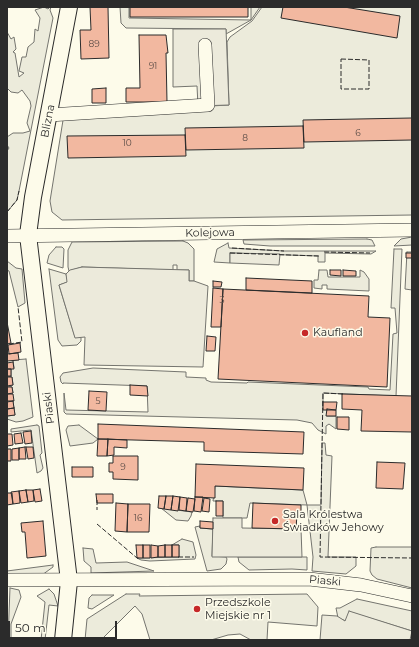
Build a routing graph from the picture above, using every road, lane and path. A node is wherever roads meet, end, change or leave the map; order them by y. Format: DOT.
graph roads {
  1 [pos="69,7"];
  2 [pos="205,45"];
  3 [pos="49,115"];
  4 [pos="412,230"];
  5 [pos="28,235"];
  6 [pos="7,236"];
  7 [pos="7,580"];
  8 [pos="69,581"];
  9 [pos="412,596"];
  10 [pos="63,640"];
  1 -- 3 [label="street, Blizna"];
  2 -- 3 [label="street"];
  3 -- 5 [label="street, Blizna"];
  4 -- 5 [label="street, Kolejowa"];
  5 -- 6 [label="street, Kolejowa"];
  5 -- 8 [label="street, Piaski"];
  7 -- 8 [label="street"];
  8 -- 9 [label="street, Piaski"];
  8 -- 10 [label="street, Piaski"];
}
